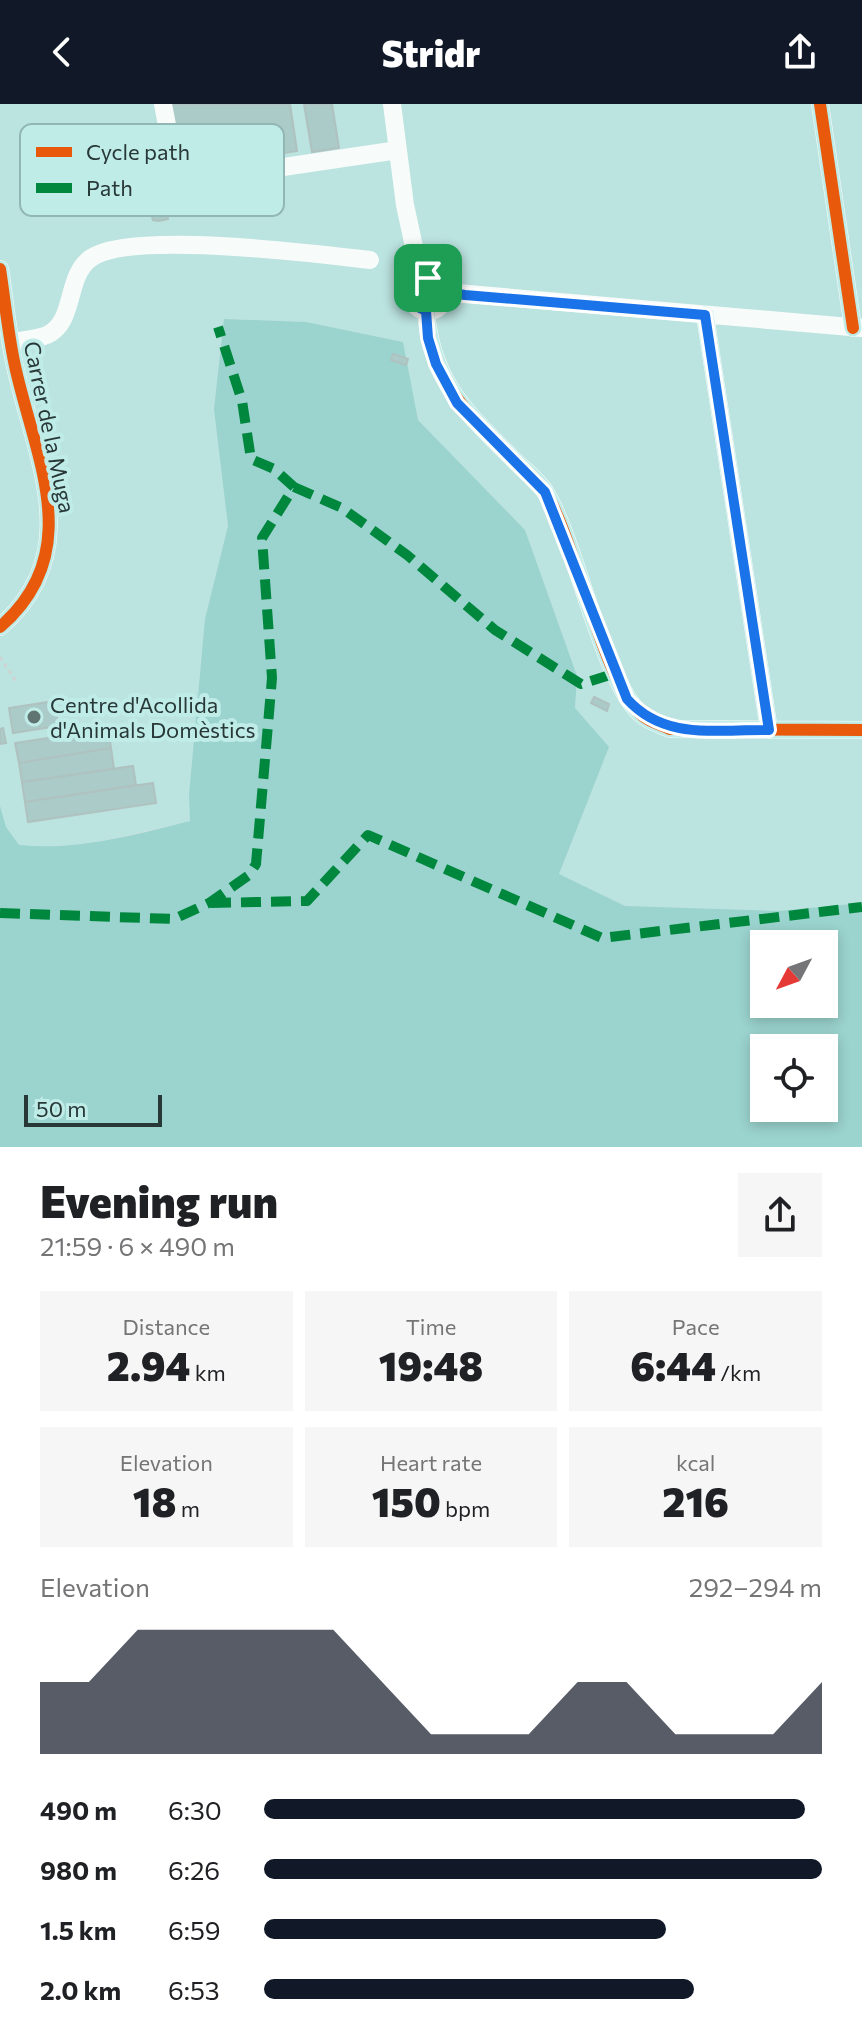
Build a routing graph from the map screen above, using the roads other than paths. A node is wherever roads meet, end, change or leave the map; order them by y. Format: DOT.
graph roads {
  1 [pos="163,104"];
  2 [pos="392,104"];
  3 [pos="820,104"];
  4 [pos="167,124"];
  5 [pos="398,150"];
  6 [pos="284,167"];
  7 [pos="370,260"];
  8 [pos="0,269"];
  9 [pos="421,279"];
  10 [pos="445,292"];
  11 [pos="426,311"];
  12 [pos="705,315"];
  13 [pos="857,328"];
  14 [pos="11,342"];
  15 [pos="0,627"];
  16 [pos="769,730"];
  17 [pos="862,730"];
  1 -- 4 [label="street"];
  2 -- 5 [label="street"];
  3 -- 13 [label="street"];
  5 -- 6 [label="street"];
  5 -- 9 [label="street"];
  7 -- 14 [label="street"];
  8 -- 14 [label="street, Carrer de la Muga"];
  9 -- 10 [label="street"];
  9 -- 11 [label="street"];
  10 -- 11 [label="street"];
  10 -- 12 [label="street"];
  11 -- 16 [label="street"];
  12 -- 13 [label="street"];
  12 -- 16 [label="street"];
  14 -- 15 [label="street, Carrer de la Muga"];
  16 -- 17 [label="street"];
}
